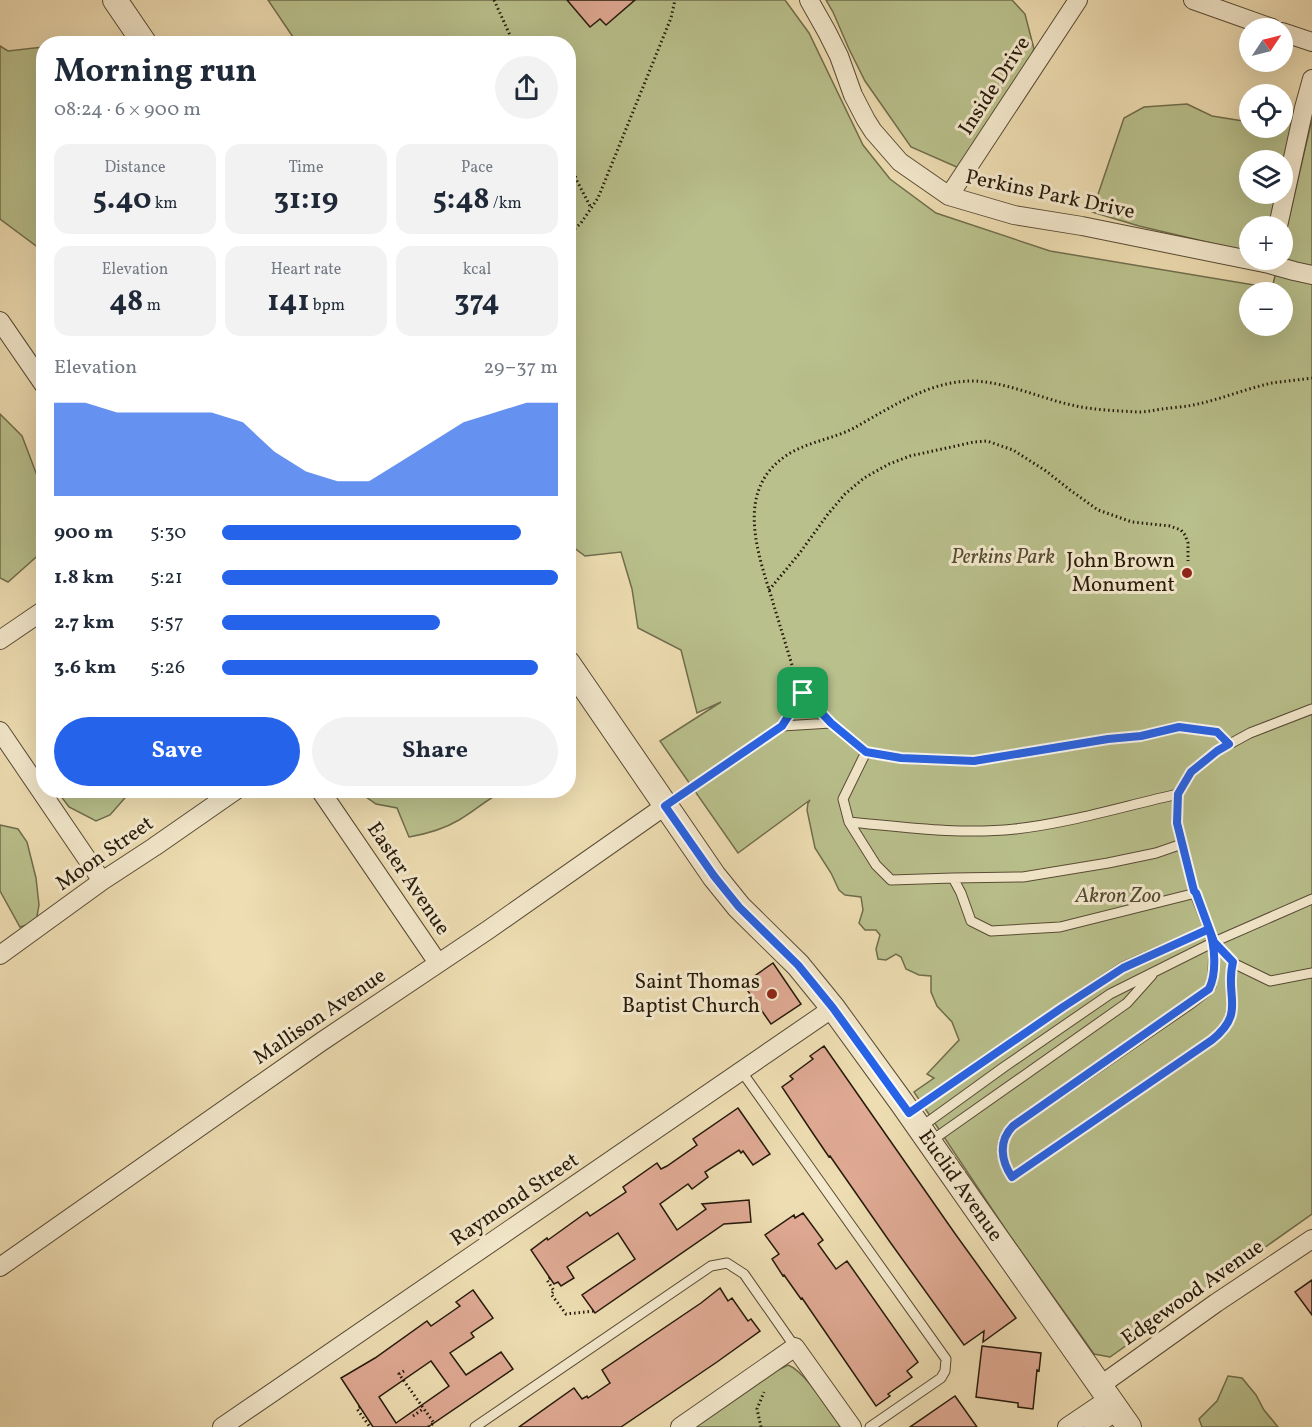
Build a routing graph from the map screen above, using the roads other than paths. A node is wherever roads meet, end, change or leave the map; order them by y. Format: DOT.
graph roads {
  1 [pos="116,0"];
  2 [pos="809,0"];
  3 [pos="1078,0"];
  4 [pos="1193,0"];
  5 [pos="1244,18"];
  6 [pos="140,36"];
  7 [pos="1293,36"];
  8 [pos="1312,42"];
  9 [pos="1312,79"];
  10 [pos="949,196"];
  11 [pos="1280,216"];
  12 [pos="1239,256"];
  13 [pos="1290,270"];
  14 [pos="1312,275"];
  15 [pos="0,321"];
  16 [pos="36,373"];
  17 [pos="36,615"];
  18 [pos="0,640"];
  19 [pos="576,674"];
  20 [pos="796,675"];
  21 [pos="803,693"];
  22 [pos="1312,709"];
  23 [pos="831,723"];
  24 [pos="782,726"];
  25 [pos="0,731"];
  26 [pos="1229,744"];
  27 [pos="866,752"];
  28 [pos="36,784"];
  29 [pos="1178,794"];
  30 [pos="46,798"];
  31 [pos="224,798"];
  32 [pos="325,798"];
  33 [pos="665,806"];
  34 [pos="849,822"];
  35 [pos="1182,844"];
  36 [pos="953,878"];
  37 [pos="102,881"];
  38 [pos="1196,893"];
  39 [pos="1312,899"];
  40 [pos="1209,929"];
  41 [pos="1214,942"];
  42 [pos="0,955"];
  43 [pos="1233,962"];
  44 [pos="438,963"];
  45 [pos="1155,971"];
  46 [pos="1312,973"];
  47 [pos="833,1008"];
  48 [pos="742,1072"];
  49 [pos="919,1128"];
  50 [pos="1312,1239"];
  51 [pos="0,1267"];
  52 [pos="795,1347"];
  53 [pos="1114,1405"];
  54 [pos="246,1421"];
  55 [pos="222,1427"];
  56 [pos="475,1427"];
  57 [pos="680,1427"];
  58 [pos="852,1427"];
  59 [pos="870,1427"];
  60 [pos="1067,1427"];
  61 [pos="1093,1427"];
  1 -- 6 [label="street"];
  2 -- 10 [label="street, Perkins Park Drive"];
  3 -- 10 [label="street, Inside Drive"];
  4 -- 5 [label="street"];
  7 -- 8 [label="street"];
  9 -- 11 [label="street"];
  10 -- 12 [label="street, Perkins Park Drive"];
  13 -- 14 [label="street, Perkins Park Drive"];
  15 -- 16 [label="street"];
  17 -- 18 [label="street"];
  19 -- 33 [label="street, Euclid Avenue"];
  20 -- 21 [label="lane"];
  21 -- 23 [label="lane"];
  21 -- 24 [label="lane"];
  22 -- 26 [label="lane"];
  23 -- 24 [label="lane"];
  23 -- 27 [label="lane"];
  24 -- 33 [label="lane"];
  25 -- 28 [label="street"];
  26 -- 27 [label="lane"];
  26 -- 29 [label="lane"];
  27 -- 34 [label="lane"];
  29 -- 34 [label="lane"];
  29 -- 35 [label="lane"];
  30 -- 37 [label="street"];
  31 -- 37 [label="street, Moon Street"];
  32 -- 44 [label="street, Easter Avenue"];
  33 -- 44 [label="street, Mallison Avenue"];
  33 -- 47 [label="street, Euclid Avenue"];
  34 -- 36 [label="lane"];
  35 -- 36 [label="lane"];
  35 -- 38 [label="lane"];
  36 -- 38 [label="lane"];
  37 -- 42 [label="street, Moon Street"];
  38 -- 40 [label="lane"];
  39 -- 41 [label="lane"];
  40 -- 41 [label="lane"];
  40 -- 49 [label="lane"];
  41 -- 43 [label="lane"];
  41 -- 43 [label="lane"];
  41 -- 45 [label="lane"];
  43 -- 46 [label="lane"];
  44 -- 51 [label="street, Mallison Avenue"];
  45 -- 49 [label="lane"];
  45 -- 49 [label="lane"];
  47 -- 48 [label="street, Raymond Street"];
  47 -- 49 [label="street, Euclid Avenue"];
  48 -- 54 [label="street, Raymond Street"];
  48 -- 59 [label="lane"];
  49 -- 53 [label="street, Euclid Avenue"];
  50 -- 53 [label="street, Edgewood Avenue"];
  52 -- 56 [label="lane"];
  52 -- 57 [label="street"];
  52 -- 58 [label="street"];
  53 -- 60 [label="street, Edgewood Avenue"];
  53 -- 61 [label="street, Edgewood Avenue"];
  54 -- 55 [label="street, Raymond Street"];
}
